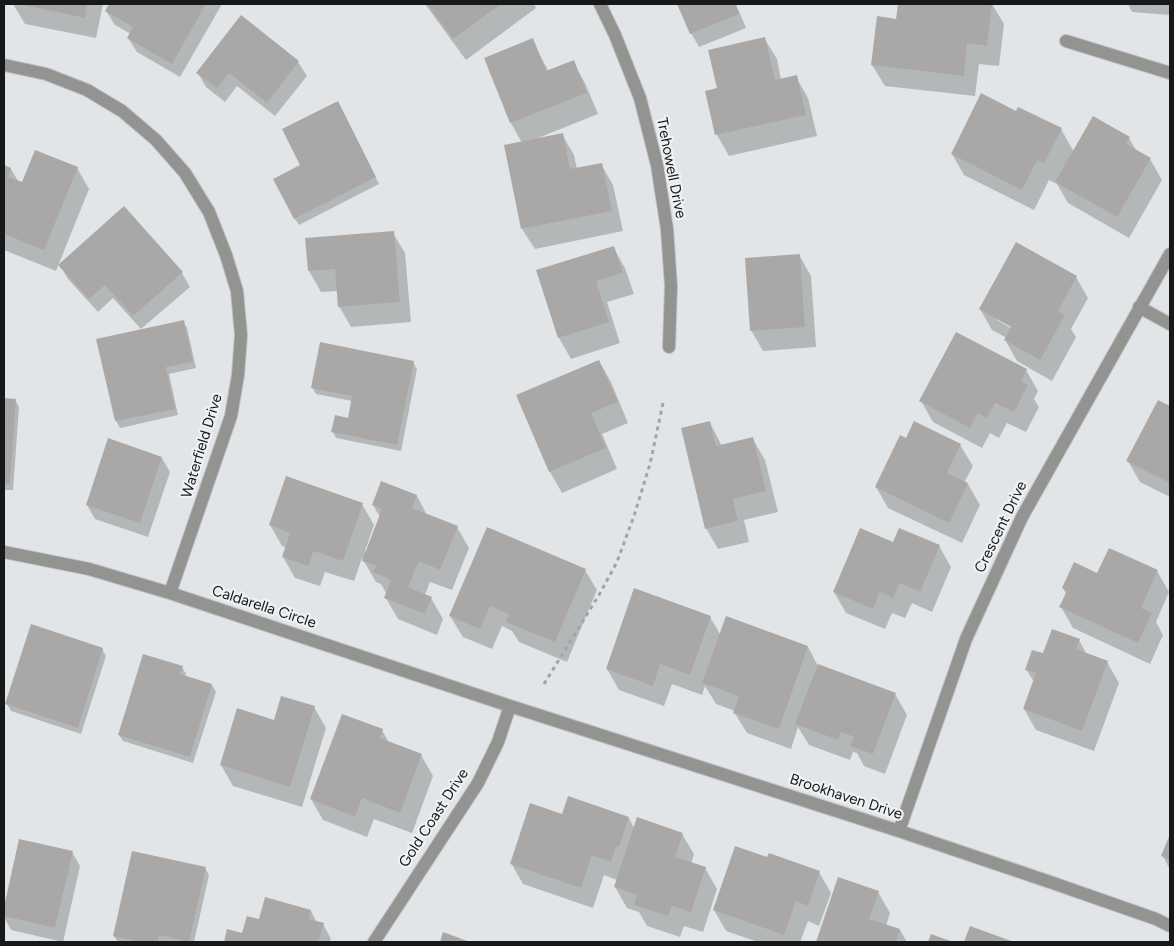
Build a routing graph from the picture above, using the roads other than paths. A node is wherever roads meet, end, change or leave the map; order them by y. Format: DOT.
graph roads {
  1 [pos="600,4"];
  2 [pos="1066,41"];
  3 [pos="4,64"];
  4 [pos="1170,73"];
  5 [pos="1170,254"];
  6 [pos="1139,307"];
  7 [pos="1170,324"];
  8 [pos="669,347"];
  9 [pos="4,552"];
  10 [pos="170,592"];
  11 [pos="510,706"];
  12 [pos="899,831"];
  13 [pos="1170,926"];
  14 [pos="374,942"];
  1 -- 8 [label="street, Trehowell Drive"];
  2 -- 4 [label="street"];
  3 -- 10 [label="street, Waterfield Drive"];
  5 -- 6 [label="street, Crescent Drive"];
  6 -- 7 [label="street"];
  6 -- 12 [label="street, Crescent Drive"];
  9 -- 10 [label="street, Caldarella Circle"];
  10 -- 11 [label="street, Caldarella Circle"];
  11 -- 12 [label="street, Brookhaven Drive"];
  11 -- 14 [label="street, Gold Coast Drive"];
  12 -- 13 [label="street, Brookhaven Drive"];
}
